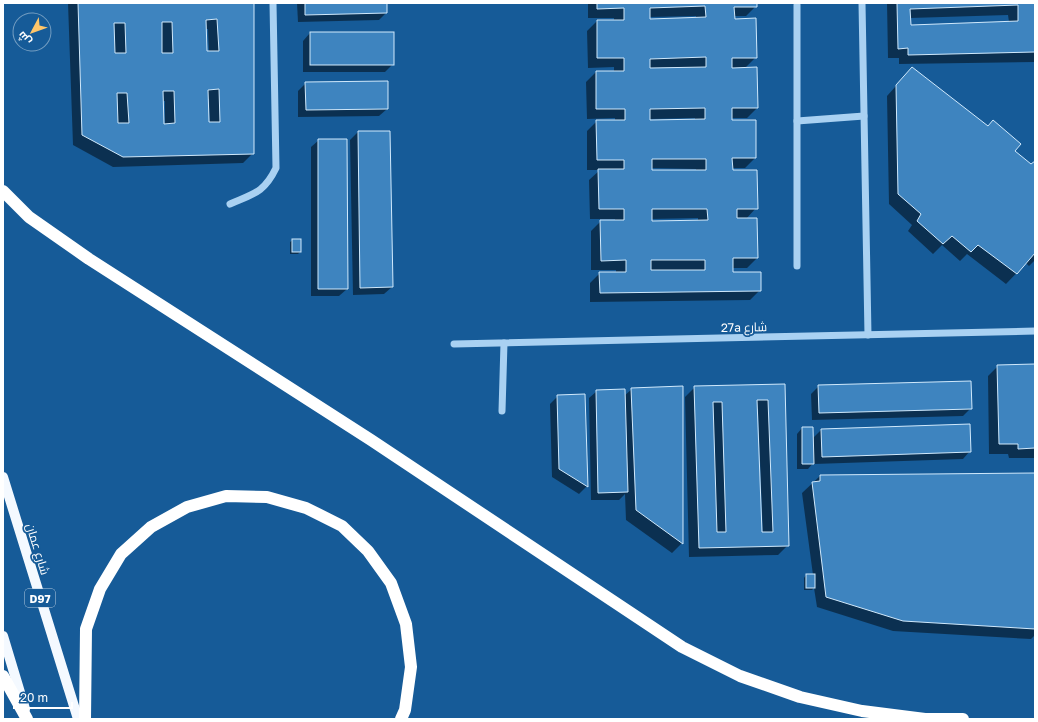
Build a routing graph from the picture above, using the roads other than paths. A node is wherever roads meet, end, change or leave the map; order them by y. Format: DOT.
graph roads {
  1 [pos="273,3"];
  2 [pos="862,3"];
  3 [pos="797,5"];
  4 [pos="864,116"];
  5 [pos="797,121"];
  6 [pos="3,190"];
  7 [pos="230,204"];
  8 [pos="797,266"];
  9 [pos="1035,331"];
  10 [pos="868,335"];
  11 [pos="504,343"];
  12 [pos="454,344"];
  13 [pos="502,411"];
  14 [pos="3,477"];
  15 [pos="3,636"];
  16 [pos="3,676"];
  17 [pos="28,719"];
  18 [pos="78,719"];
  19 [pos="85,719"];
  20 [pos="401,719"];
  21 [pos="963,719"];
  1 -- 7 [label="street"];
  2 -- 4 [label="street"];
  3 -- 5 [label="street"];
  4 -- 5 [label="street"];
  4 -- 10 [label="street"];
  5 -- 8 [label="street"];
  6 -- 21 [label="highway"];
  9 -- 10 [label="street, 27a شارع"];
  10 -- 11 [label="street, 27a شارع"];
  11 -- 12 [label="street, 27a شارع"];
  11 -- 13 [label="street"];
  14 -- 18 [label="main road, شارع عمان / D97"];
  15 -- 17 [label="main road"];
  16 -- 17 [label="highway"];
  19 -- 20 [label="highway"];
}
